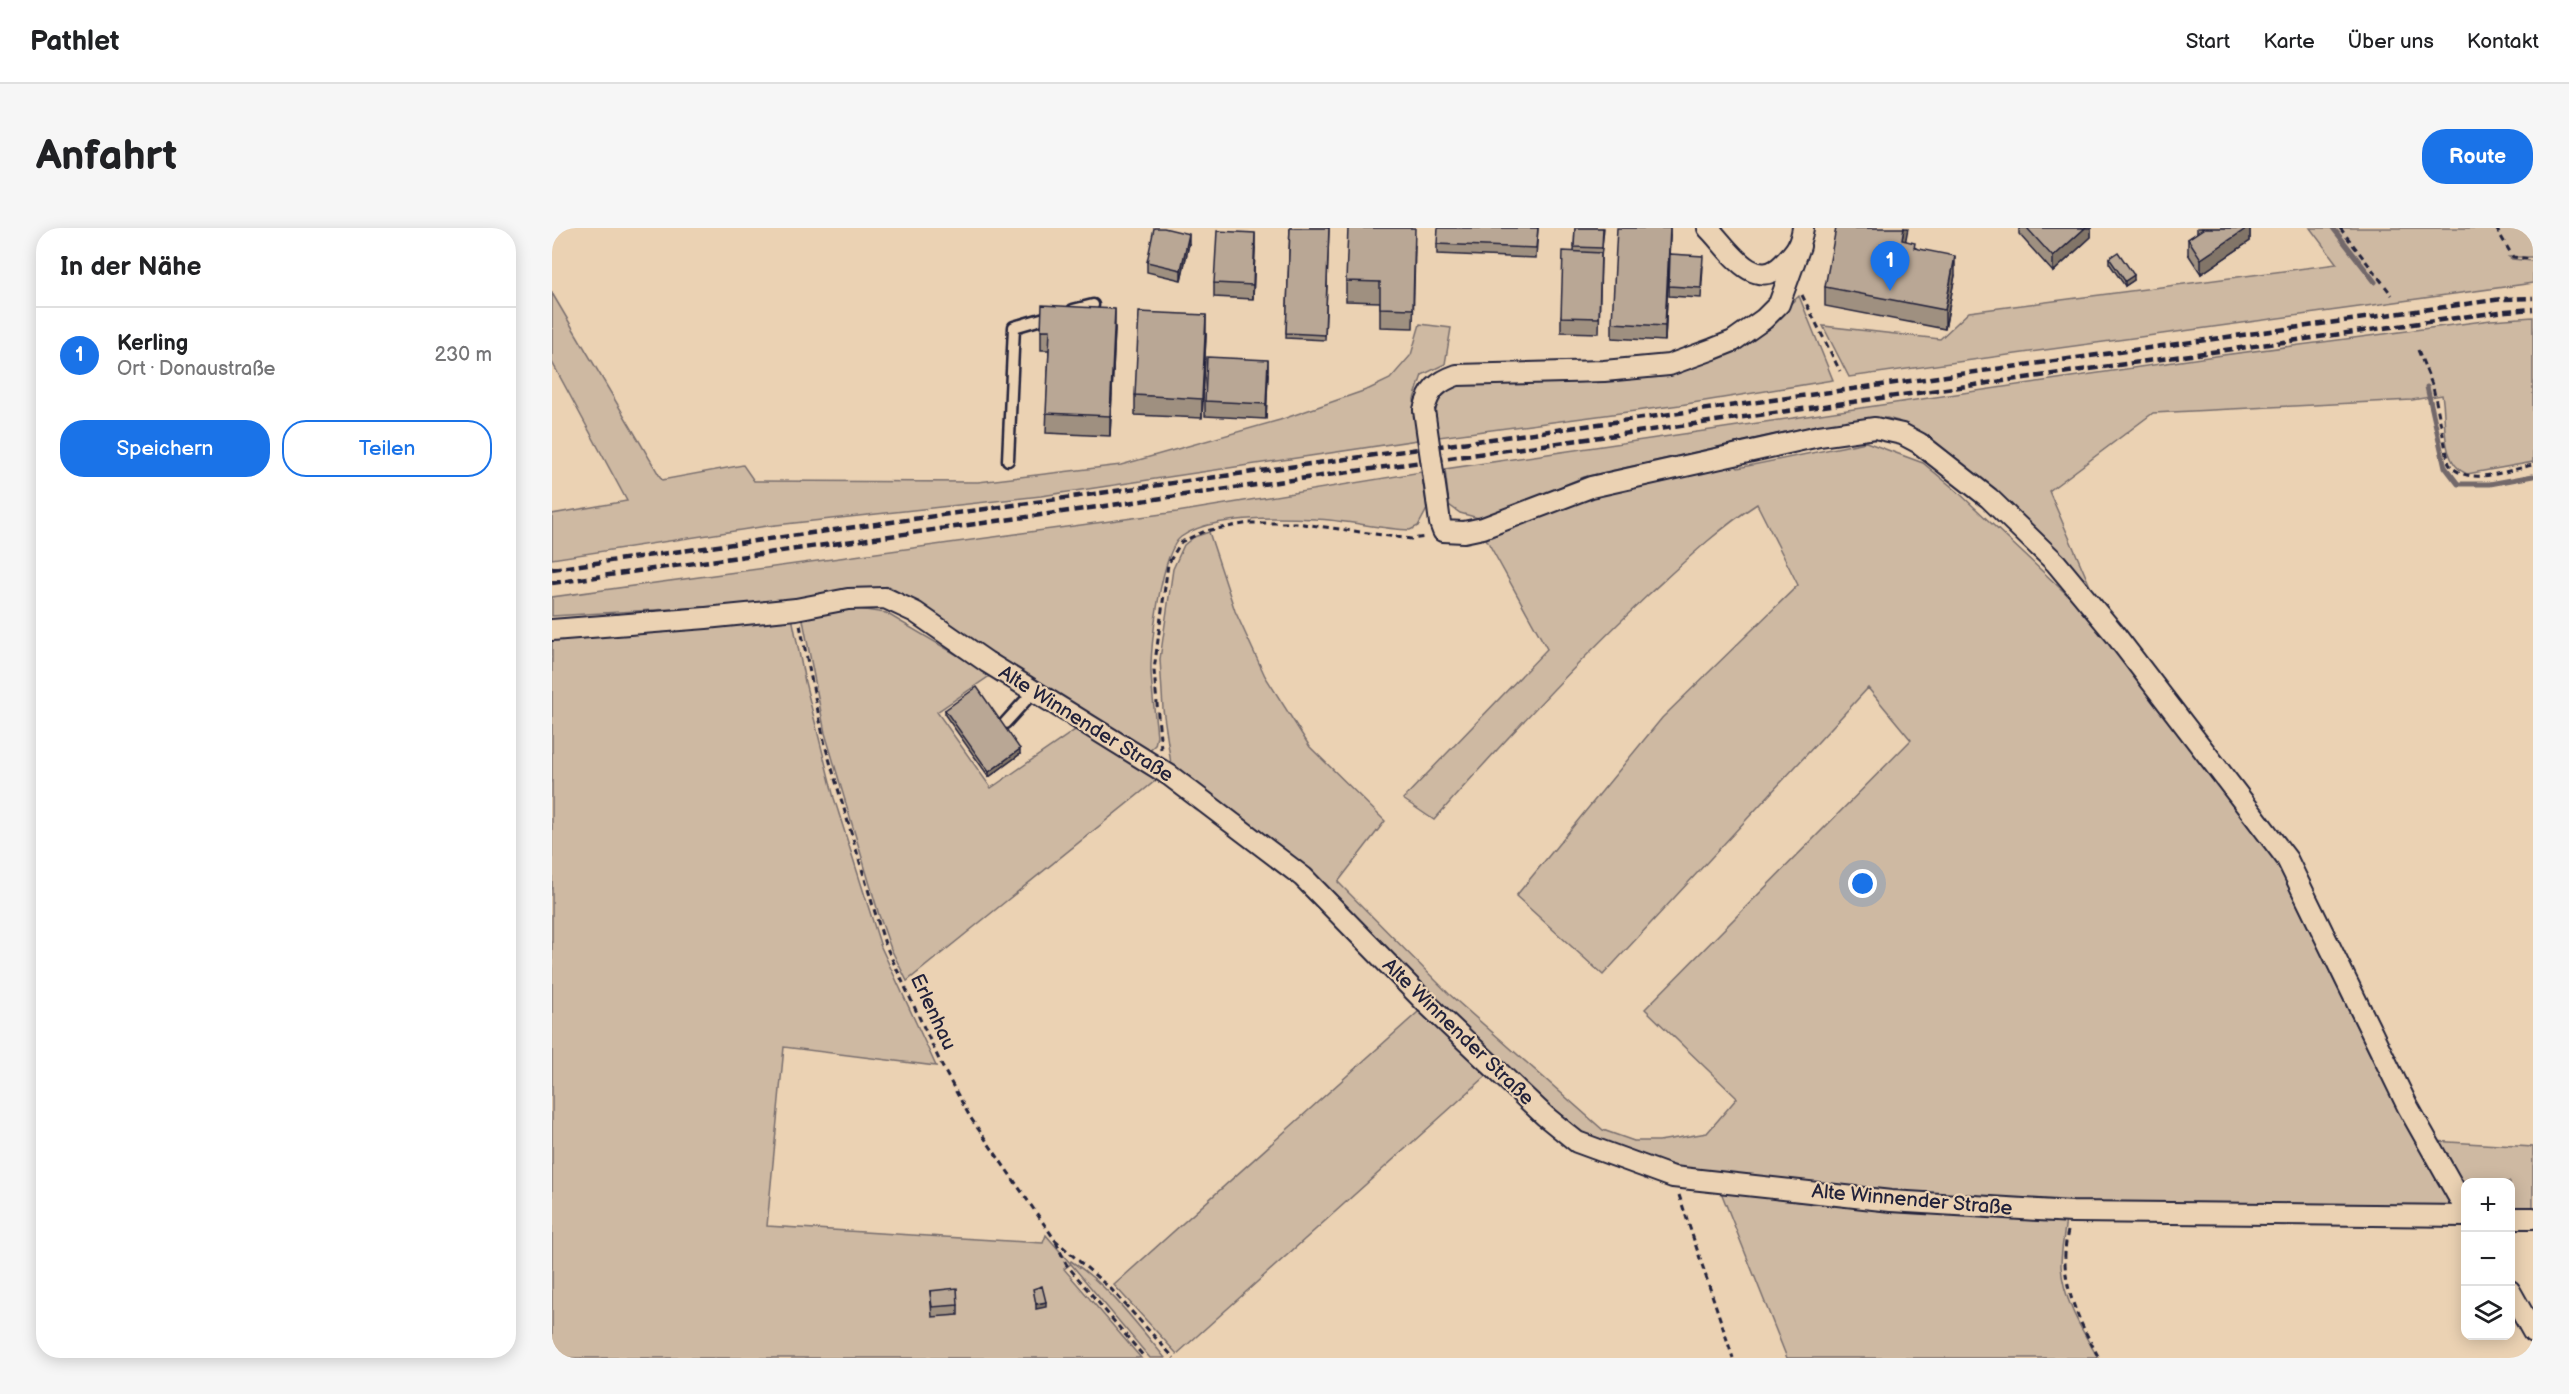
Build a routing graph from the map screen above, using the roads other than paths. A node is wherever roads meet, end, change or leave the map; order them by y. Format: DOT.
graph roads {
  1 [pos="1708,228"];
  2 [pos="1801,237"];
  3 [pos="1093,305"];
  4 [pos="1008,460"];
  5 [pos="552,630"];
  6 [pos="1035,690"];
  7 [pos="1005,723"];
  8 [pos="2461,1201"];
  9 [pos="2461,1216"];
  10 [pos="2515,1218"];
  11 [pos="2533,1218"];
  12 [pos="2515,1298"];
  13 [pos="2533,1332"];
  1 -- 2 [label="street"];
  2 -- 8 [label="street, bridge"];
  3 -- 4 [label="lane"];
  5 -- 6 [label="street, Alte Winnender Straße"];
  6 -- 7 [label="lane"];
  6 -- 9 [label="street, Alte Winnender Straße"];
  10 -- 11 [label="street"];
  12 -- 13 [label="street"];
}
